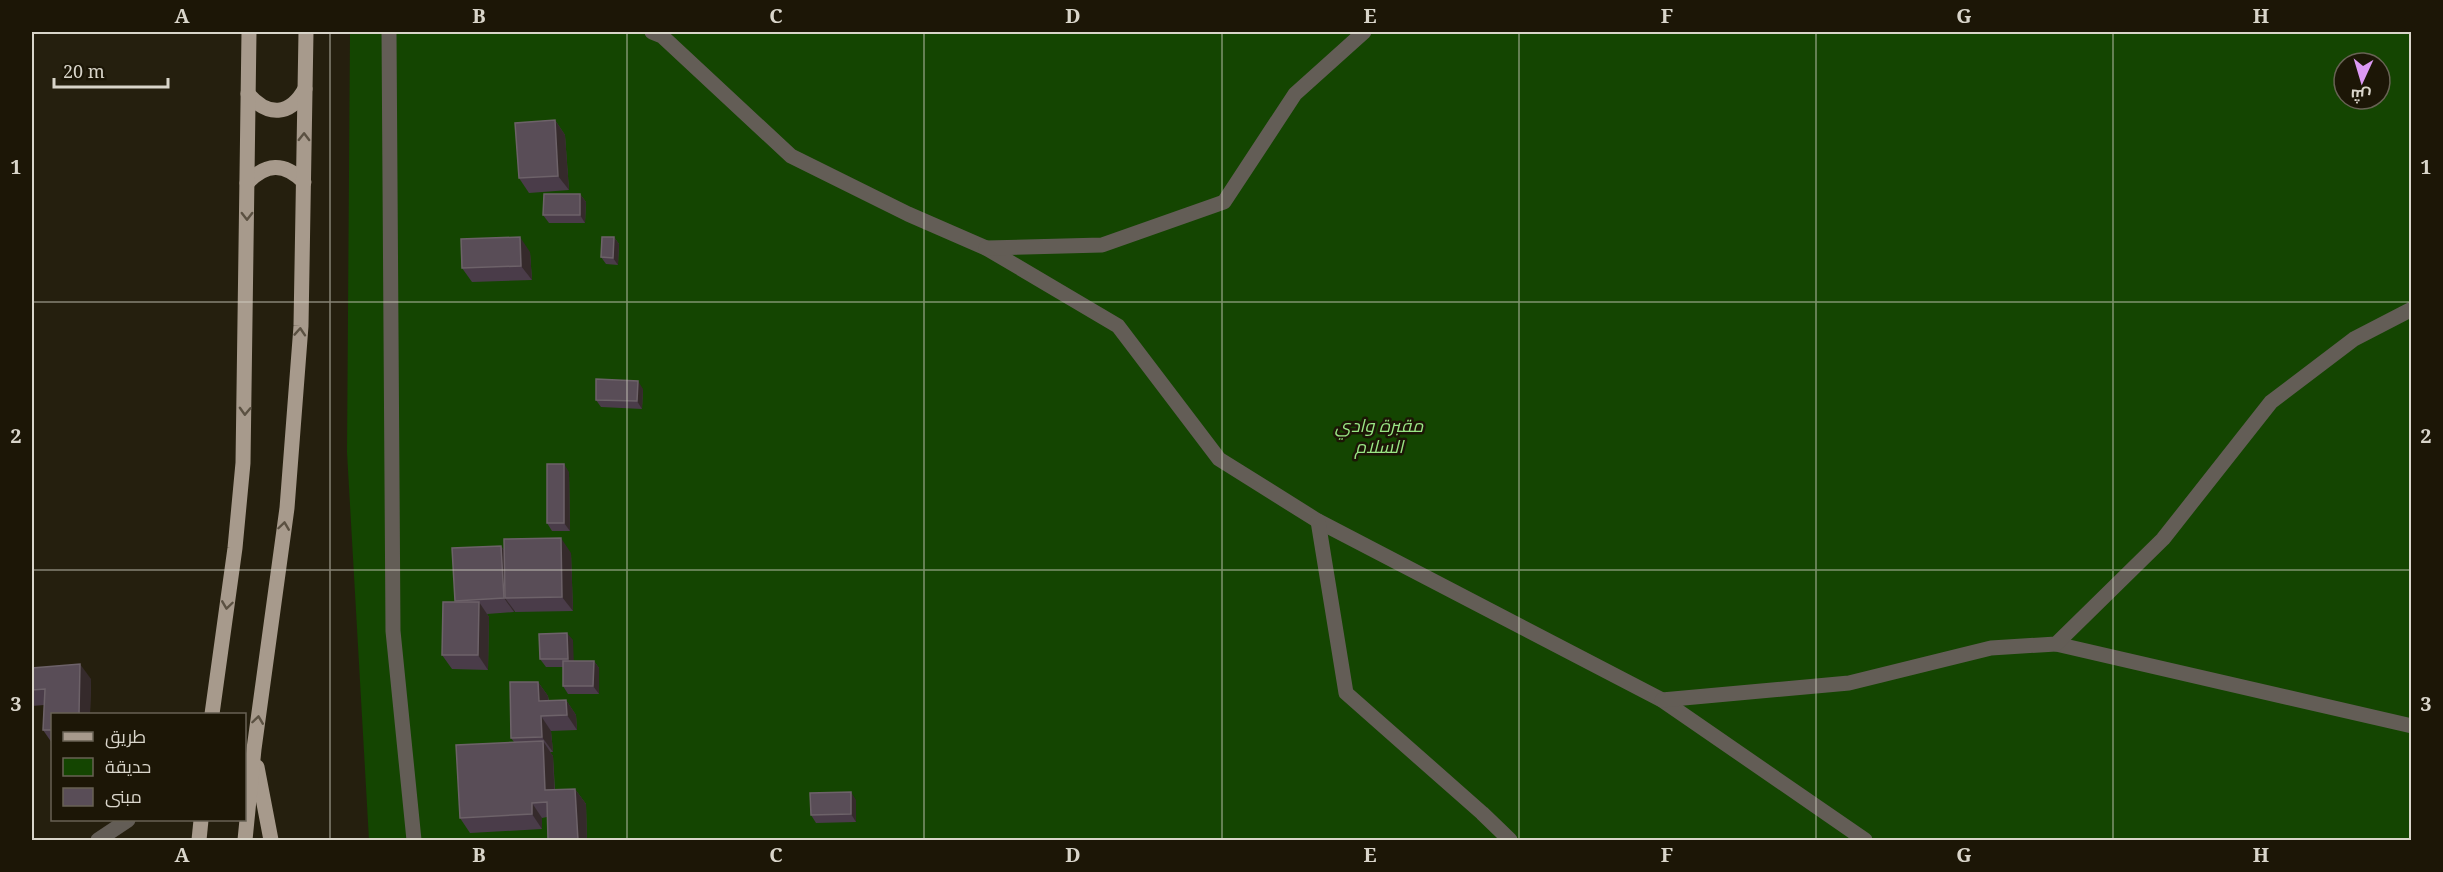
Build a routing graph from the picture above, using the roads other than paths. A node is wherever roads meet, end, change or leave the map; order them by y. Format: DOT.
graph roads {
  1 [pos="249,32"];
  2 [pos="306,32"];
  3 [pos="389,32"];
  4 [pos="652,32"];
  5 [pos="1364,32"];
  6 [pos="305,89"];
  7 [pos="248,94"];
  8 [pos="304,182"];
  9 [pos="247,183"];
  10 [pos="986,248"];
  11 [pos="2412,309"];
  12 [pos="1318,521"];
  13 [pos="2056,644"];
  14 [pos="1662,700"];
  15 [pos="212,713"];
  16 [pos="2412,726"];
  17 [pos="254,749"];
  18 [pos="125,821"];
  19 [pos="201,821"];
  20 [pos="98,840"];
  21 [pos="199,840"];
  22 [pos="245,840"];
  23 [pos="271,840"];
  24 [pos="414,840"];
  25 [pos="1509,840"];
  26 [pos="1865,840"];
  1 -- 7 [label="main road"];
  2 -- 6 [label="main road"];
  3 -- 24 [label="street"];
  4 -- 10 [label="street"];
  5 -- 10 [label="street"];
  6 -- 7 [label="main road"];
  8 -- 6 [label="main road, one-way"];
  7 -- 9 [label="main road"];
  8 -- 9 [label="main road"];
  17 -- 8 [label="main road, one-way"];
  9 -- 15 [label="main road, one-way"];
  10 -- 12 [label="street"];
  11 -- 13 [label="street"];
  12 -- 14 [label="street"];
  12 -- 25 [label="street"];
  13 -- 14 [label="street"];
  13 -- 16 [label="street"];
  14 -- 26 [label="street"];
  17 -- 22 [label="main road"];
  17 -- 23 [label="main road"];
  18 -- 20 [label="street"];
  19 -- 21 [label="main road"];
}
